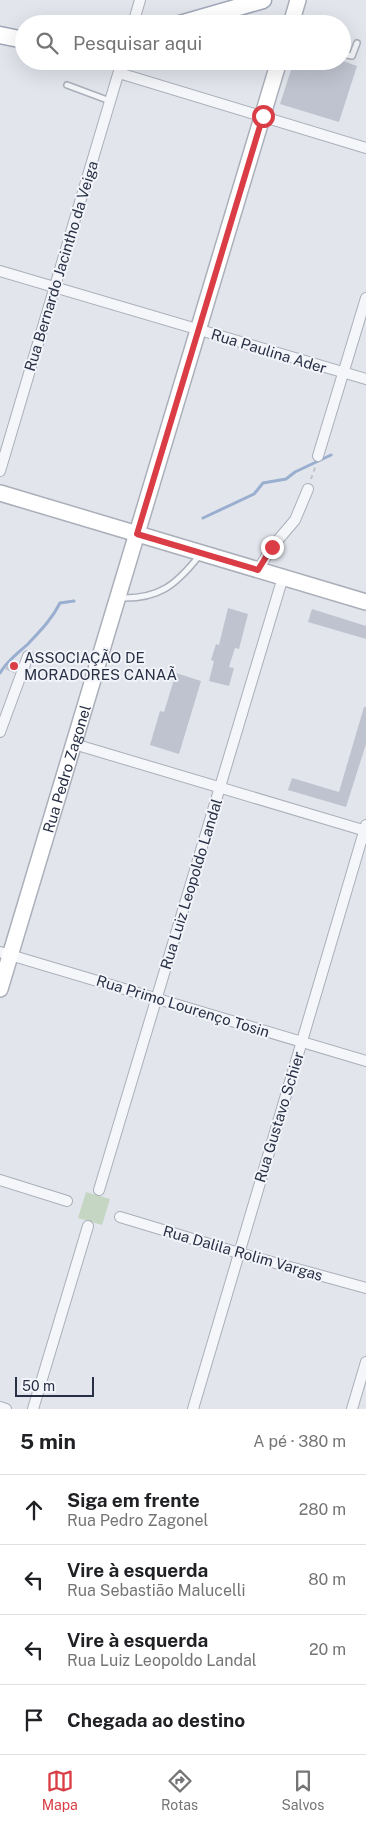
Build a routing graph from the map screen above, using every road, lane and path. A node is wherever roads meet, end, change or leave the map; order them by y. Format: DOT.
graph roads {
  1 [pos="140,0"];
  2 [pos="263,0"];
  3 [pos="298,0"];
  4 [pos="136,15"];
  5 [pos="211,15"];
  6 [pos="294,15"];
  7 [pos="0,34"];
  8 [pos="15,38"];
  9 [pos="356,43"];
  10 [pos="351,56"];
  11 [pos="120,70"];
  12 [pos="277,70"];
  13 [pos="119,73"];
  14 [pos="67,85"];
  15 [pos="110,101"];
  16 [pos="263,116"];
  17 [pos="366,148"];
  18 [pos="0,271"];
  19 [pos="55,287"];
  20 [pos="366,298"];
  21 [pos="199,330"];
  22 [pos="343,372"];
  23 [pos="366,379"];
  24 [pos="317,460"];
  25 [pos="0,471"];
  26 [pos="308,489"];
  27 [pos="0,493"];
  28 [pos="137,534"];
  29 [pos="201,553"];
  30 [pos="258,570"];
  31 [pos="283,577"];
  32 [pos="118,597"];
  33 [pos="366,602"];
  34 [pos="28,656"];
  35 [pos="0,732"];
  36 [pos="74,744"];
  37 [pos="220,788"];
  38 [pos="365,829"];
  39 [pos="5,954"];
  40 [pos="0,989"];
  41 [pos="156,998"];
  42 [pos="302,1042"];
  43 [pos="366,1061"];
  44 [pos="0,1180"];
  45 [pos="98,1190"];
  46 [pos="67,1201"];
  47 [pos="120,1217"];
  48 [pos="88,1226"];
  49 [pos="239,1253"];
  50 [pos="366,1288"];
  51 [pos="366,1362"];
  52 [pos="0,1407"];
  53 [pos="6,1409"];
  54 [pos="33,1409"];
  55 [pos="193,1409"];
  56 [pos="352,1409"];
  1 -- 4 [label="street"];
  2 -- 5 [label="main road"];
  3 -- 6 [label="street"];
  7 -- 8 [label="main road"];
  9 -- 10 [label="lane"];
  11 -- 13 [label="street, Rua Bernardo Jacintho da Veiga"];
  12 -- 16 [label="street, Rua Pedro Zagonel"];
  13 -- 15 [label="street, Rua Bernardo Jacintho da Veiga"];
  13 -- 16 [label="street"];
  14 -- 15 [label="lane"];
  15 -- 19 [label="street, Rua Bernardo Jacintho da Veiga"];
  16 -- 17 [label="street"];
  16 -- 21 [label="street, Rua Pedro Zagonel"];
  18 -- 19 [label="street, Rua Paulina Ader"];
  19 -- 21 [label="street, Rua Paulina Ader"];
  19 -- 25 [label="street, Rua Bernardo Jacintho da Veiga"];
  20 -- 22 [label="street"];
  21 -- 22 [label="street, Rua Paulina Ader"];
  21 -- 28 [label="street, Rua Pedro Zagonel"];
  22 -- 23 [label="street, Rua Paulina Ader"];
  22 -- 24 [label="street"];
  24 -- 26 [label="path"];
  26 -- 30 [label="street"];
  27 -- 28 [label="street"];
  28 -- 29 [label="street"];
  28 -- 32 [label="street, Rua Pedro Zagonel"];
  29 -- 30 [label="street"];
  29 -- 32 [label="lane"];
  30 -- 31 [label="street"];
  31 -- 33 [label="street"];
  31 -- 37 [label="street, Rua Luiz Leopoldo Landal"];
  32 -- 36 [label="street, Rua Pedro Zagonel"];
  34 -- 35 [label="street"];
  36 -- 37 [label="street"];
  36 -- 39 [label="street, Rua Pedro Zagonel"];
  37 -- 38 [label="street"];
  37 -- 41 [label="street, Rua Luiz Leopoldo Landal"];
  38 -- 42 [label="street, Rua Gustavo Schier"];
  39 -- 40 [label="street, Rua Pedro Zagonel"];
  39 -- 41 [label="street, Rua Primo Lourenço Tosin"];
  41 -- 42 [label="street, Rua Primo Lourenço Tosin"];
  41 -- 45 [label="street, Rua Luiz Leopoldo Landal"];
  42 -- 43 [label="street, Rua Primo Lourenço Tosin"];
  42 -- 49 [label="street, Rua Gustavo Schier"];
  44 -- 46 [label="street"];
  47 -- 49 [label="street, Rua Dalila Rolim Vargas"];
  48 -- 54 [label="street"];
  49 -- 50 [label="street, Rua Dalila Rolim Vargas"];
  49 -- 55 [label="street, Rua Gustavo Schier"];
  51 -- 56 [label="street"];
  52 -- 53 [label="street"];
}
